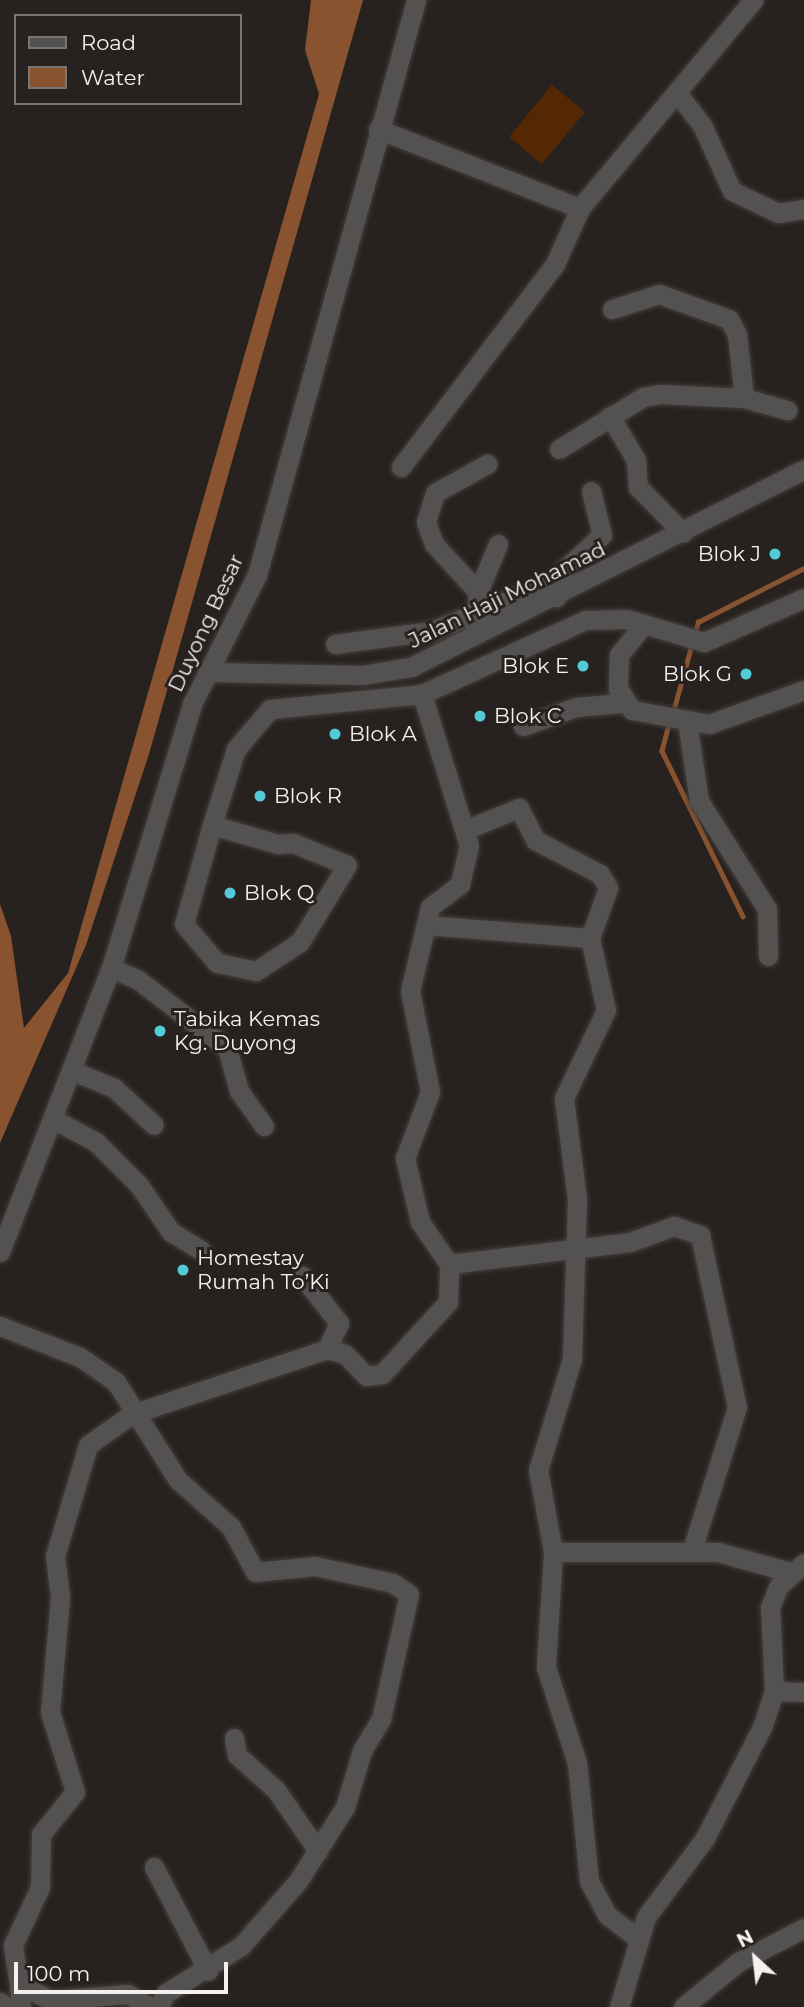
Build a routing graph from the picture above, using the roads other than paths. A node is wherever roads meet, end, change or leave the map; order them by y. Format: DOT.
graph roads {
  1 [pos="416,0"];
  2 [pos="753,0"];
  3 [pos="677,93"];
  4 [pos="378,129"];
  5 [pos="580,208"];
  6 [pos="804,209"];
  7 [pos="612,309"];
  8 [pos="744,398"];
  9 [pos="787,410"];
  10 [pos="610,416"];
  11 [pos="559,449"];
  12 [pos="487,464"];
  13 [pos="401,467"];
  14 [pos="804,470"];
  15 [pos="591,491"];
  16 [pos="683,533"];
  17 [pos="498,544"];
  18 [pos="553,590"];
  19 [pos="478,592"];
  20 [pos="804,598"];
  21 [pos="475,615"];
  22 [pos="644,624"];
  23 [pos="475,637"];
  24 [pos="335,644"];
  25 [pos="207,672"];
  26 [pos="323,675"];
  27 [pos="804,690"];
  28 [pos="422,694"];
  29 [pos="321,700"];
  30 [pos="622,703"];
  31 [pos="678,719"];
  32 [pos="523,726"];
  33 [pos="212,825"];
  34 [pos="467,829"];
  35 [pos="426,925"];
  36 [pos="590,938"];
  37 [pos="768,956"];
  38 [pos="111,968"];
  39 [pos="74,1071"];
  40 [pos="53,1119"];
  41 [pos="154,1125"];
  42 [pos="264,1126"];
  43 [pos="572,1248"];
  44 [pos="201,1250"];
  45 [pos="0,1252"];
  46 [pos="449,1264"];
  47 [pos="302,1276"];
  48 [pos="0,1326"];
  49 [pos="327,1349"];
  50 [pos="132,1414"];
  51 [pos="692,1550"];
  52 [pos="553,1552"];
  53 [pos="799,1568"];
  54 [pos="775,1691"];
  55 [pos="804,1692"];
  56 [pos="234,1738"];
  57 [pos="318,1851"];
  58 [pos="154,1867"];
  59 [pos="804,1928"];
  60 [pos="637,1938"];
  61 [pos="208,1971"];
  62 [pos="19,1984"];
  63 [pos="0,2002"];
  64 [pos="5,2007"];
  65 [pos="22,2007"];
  66 [pos="150,2007"];
  67 [pos="158,2007"];
  68 [pos="619,2007"];
  69 [pos="683,2007"];
  1 -- 4 [label="street, Duyong Besar"];
  2 -- 3 [label="street"];
  3 -- 5 [label="street"];
  3 -- 6 [label="street"];
  4 -- 5 [label="street"];
  4 -- 25 [label="street, Duyong Besar"];
  5 -- 13 [label="street"];
  7 -- 8 [label="street"];
  8 -- 9 [label="street"];
  8 -- 10 [label="street"];
  10 -- 11 [label="street"];
  10 -- 16 [label="street"];
  12 -- 19 [label="street"];
  14 -- 16 [label="street, Jalan Haji Mohamad"];
  15 -- 18 [label="street"];
  16 -- 18 [label="street, Jalan Haji Mohamad"];
  17 -- 19 [label="street"];
  18 -- 21 [label="street"];
  18 -- 23 [label="street, Jalan Haji Mohamad"];
  19 -- 21 [label="street"];
  20 -- 22 [label="street"];
  21 -- 23 [label="street"];
  21 -- 24 [label="street"];
  22 -- 28 [label="street"];
  22 -- 30 [label="street"];
  23 -- 26 [label="street, Jalan Haji Mohamad"];
  25 -- 26 [label="street, Jalan Haji Mohamad"];
  25 -- 38 [label="street, Duyong Besar"];
  26 -- 29 [label="street"];
  27 -- 31 [label="street"];
  28 -- 29 [label="street"];
  28 -- 34 [label="street"];
  29 -- 33 [label="street"];
  30 -- 31 [label="street"];
  30 -- 32 [label="street"];
  31 -- 37 [label="street"];
  33 -- 33 [label="street"];
  34 -- 35 [label="street"];
  34 -- 36 [label="street"];
  35 -- 36 [label="street"];
  35 -- 46 [label="street"];
  36 -- 43 [label="street"];
  38 -- 39 [label="street, Duyong Besar"];
  38 -- 42 [label="street"];
  39 -- 40 [label="street, Duyong Besar"];
  39 -- 41 [label="street"];
  40 -- 44 [label="street"];
  40 -- 45 [label="street, Duyong Besar"];
  43 -- 46 [label="street"];
  43 -- 51 [label="street"];
  43 -- 52 [label="street"];
  46 -- 49 [label="street"];
  47 -- 49 [label="street"];
  48 -- 50 [label="street"];
  49 -- 50 [label="street"];
  50 -- 57 [label="street"];
  50 -- 62 [label="street"];
  51 -- 52 [label="street"];
  51 -- 53 [label="street"];
  52 -- 60 [label="street"];
  53 -- 54 [label="street"];
  54 -- 55 [label="street"];
  54 -- 60 [label="street"];
  56 -- 57 [label="street"];
  57 -- 61 [label="street"];
  58 -- 61 [label="street"];
  59 -- 69 [label="street"];
  60 -- 68 [label="street"];
  61 -- 67 [label="street"];
  62 -- 65 [label="street"];
  62 -- 66 [label="street"];
  63 -- 64 [label="street"];
}
